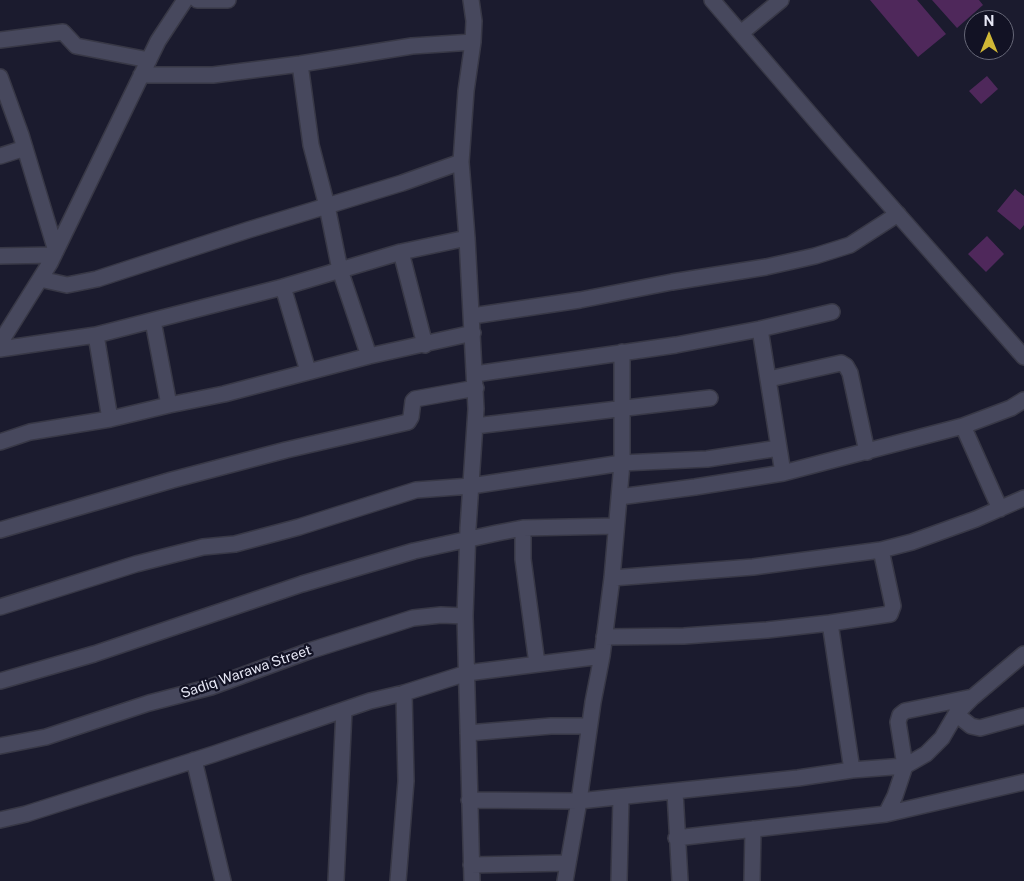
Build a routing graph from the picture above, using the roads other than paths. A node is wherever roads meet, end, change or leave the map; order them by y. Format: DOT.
graph roads {
  1 [pos="186,0"];
  2 [pos="197,0"];
  3 [pos="228,0"];
  4 [pos="471,0"];
  5 [pos="712,0"];
  6 [pos="781,0"];
  7 [pos="741,33"];
  8 [pos="0,40"];
  9 [pos="473,42"];
  10 [pos="149,60"];
  11 [pos="300,64"];
  12 [pos="141,75"];
  13 [pos="0,77"];
  14 [pos="25,148"];
  15 [pos="0,156"];
  16 [pos="461,162"];
  17 [pos="327,206"];
  18 [pos="898,214"];
  19 [pos="468,238"];
  20 [pos="401,252"];
  21 [pos="55,253"];
  22 [pos="0,256"];
  23 [pos="340,270"];
  24 [pos="40,279"];
  25 [pos="282,287"];
  26 [pos="832,312"];
  27 [pos="472,316"];
  28 [pos="153,321"];
  29 [pos="760,329"];
  30 [pos="473,333"];
  31 [pos="96,334"];
  32 [pos="0,343"];
  33 [pos="425,345"];
  34 [pos="0,349"];
  35 [pos="622,352"];
  36 [pos="369,356"];
  37 [pos="1024,357"];
  38 [pos="308,372"];
  39 [pos="769,379"];
  40 [pos="476,381"];
  41 [pos="710,398"];
  42 [pos="1024,400"];
  43 [pos="168,405"];
  44 [pos="623,408"];
  45 [pos="110,419"];
  46 [pos="475,426"];
  47 [pos="963,426"];
  48 [pos="0,442"];
  49 [pos="779,448"];
  50 [pos="868,452"];
  51 [pos="622,464"];
  52 [pos="783,474"];
  53 [pos="471,486"];
  54 [pos="619,497"];
  55 [pos="1024,498"];
  56 [pos="1000,510"];
  57 [pos="616,526"];
  58 [pos="523,528"];
  59 [pos="0,530"];
  60 [pos="468,540"];
  61 [pos="881,550"];
  62 [pos="612,578"];
  63 [pos="0,607"];
  64 [pos="465,616"];
  65 [pos="830,623"];
  66 [pos="604,636"];
  67 [pos="1024,654"];
  68 [pos="602,656"];
  69 [pos="536,664"];
  70 [pos="468,672"];
  71 [pos="0,681"];
  72 [pos="404,693"];
  73 [pos="973,697"];
  74 [pos="344,710"];
  75 [pos="956,714"];
  76 [pos="1024,716"];
  77 [pos="589,726"];
  78 [pos="468,733"];
  79 [pos="0,746"];
  80 [pos="194,760"];
  81 [pos="906,766"];
  82 [pos="852,770"];
  83 [pos="1024,782"];
  84 [pos="675,792"];
  85 [pos="621,797"];
  86 [pos="469,800"];
  87 [pos="579,801"];
  88 [pos="886,814"];
  89 [pos="0,820"];
  90 [pos="754,829"];
  91 [pos="676,838"];
  92 [pos="568,863"];
  93 [pos="471,865"];
  94 [pos="223,881"];
  95 [pos="336,881"];
  96 [pos="398,881"];
  97 [pos="472,881"];
  98 [pos="565,881"];
  99 [pos="619,881"];
  100 [pos="680,881"];
  101 [pos="752,881"];
  1 -- 10 [label="street"];
  2 -- 3 [label="street"];
  4 -- 9 [label="street"];
  5 -- 7 [label="street"];
  6 -- 7 [label="street"];
  7 -- 18 [label="street"];
  8 -- 10 [label="street"];
  9 -- 11 [label="street"];
  9 -- 16 [label="street"];
  10 -- 12 [label="street"];
  11 -- 12 [label="street"];
  11 -- 17 [label="street"];
  12 -- 21 [label="street"];
  13 -- 14 [label="street"];
  14 -- 15 [label="street"];
  14 -- 21 [label="street"];
  16 -- 17 [label="street"];
  16 -- 19 [label="street"];
  17 -- 23 [label="street"];
  17 -- 24 [label="street"];
  18 -- 27 [label="street"];
  18 -- 37 [label="street"];
  19 -- 20 [label="street"];
  19 -- 27 [label="street"];
  20 -- 23 [label="street"];
  20 -- 33 [label="street"];
  21 -- 22 [label="street"];
  21 -- 24 [label="street"];
  23 -- 25 [label="street"];
  23 -- 36 [label="street"];
  24 -- 32 [label="street"];
  25 -- 28 [label="street"];
  25 -- 38 [label="street"];
  26 -- 29 [label="street"];
  27 -- 30 [label="street"];
  28 -- 31 [label="street"];
  28 -- 43 [label="street"];
  29 -- 35 [label="street"];
  29 -- 39 [label="street"];
  30 -- 33 [label="street"];
  30 -- 40 [label="street"];
  31 -- 34 [label="street"];
  31 -- 45 [label="street"];
  33 -- 36 [label="street"];
  35 -- 40 [label="street"];
  35 -- 44 [label="street"];
  36 -- 38 [label="street"];
  38 -- 43 [label="street"];
  39 -- 49 [label="street"];
  39 -- 50 [label="street"];
  40 -- 46 [label="street"];
  40 -- 59 [label="street"];
  41 -- 44 [label="street"];
  42 -- 47 [label="street"];
  43 -- 45 [label="street"];
  44 -- 46 [label="street"];
  44 -- 51 [label="street"];
  45 -- 48 [label="street"];
  46 -- 53 [label="street"];
  47 -- 50 [label="street"];
  47 -- 56 [label="street"];
  49 -- 51 [label="street"];
  49 -- 52 [label="street"];
  50 -- 52 [label="street"];
  51 -- 53 [label="street"];
  51 -- 54 [label="street"];
  52 -- 54 [label="street"];
  53 -- 60 [label="street"];
  53 -- 63 [label="street"];
  54 -- 57 [label="street"];
  55 -- 56 [label="street"];
  56 -- 61 [label="street"];
  57 -- 58 [label="street"];
  57 -- 62 [label="street"];
  58 -- 60 [label="street"];
  58 -- 69 [label="street"];
  60 -- 64 [label="street"];
  60 -- 71 [label="street"];
  61 -- 62 [label="street"];
  61 -- 65 [label="street"];
  62 -- 66 [label="street"];
  64 -- 70 [label="street"];
  64 -- 79 [label="street, Sadiq Warawa Street"];
  65 -- 66 [label="street"];
  65 -- 82 [label="street"];
  66 -- 68 [label="street"];
  67 -- 73 [label="street"];
  68 -- 69 [label="street"];
  68 -- 77 [label="street"];
  69 -- 70 [label="street"];
  70 -- 72 [label="street"];
  70 -- 78 [label="street"];
  72 -- 74 [label="street"];
  72 -- 96 [label="street"];
  73 -- 75 [label="street"];
  73 -- 81 [label="street"];
  74 -- 80 [label="street"];
  74 -- 95 [label="street"];
  75 -- 76 [label="street"];
  75 -- 81 [label="street"];
  77 -- 78 [label="street"];
  77 -- 87 [label="street"];
  78 -- 86 [label="street"];
  80 -- 89 [label="street"];
  80 -- 94 [label="street"];
  81 -- 82 [label="street"];
  81 -- 88 [label="street"];
  82 -- 84 [label="street"];
  83 -- 88 [label="street"];
  84 -- 85 [label="street"];
  84 -- 91 [label="street"];
  85 -- 87 [label="street"];
  85 -- 99 [label="street"];
  86 -- 87 [label="street"];
  86 -- 93 [label="street"];
  87 -- 92 [label="street"];
  88 -- 90 [label="street"];
  90 -- 91 [label="street"];
  90 -- 101 [label="street"];
  91 -- 100 [label="street"];
  92 -- 93 [label="street"];
  92 -- 98 [label="street"];
  93 -- 97 [label="street"];
}
